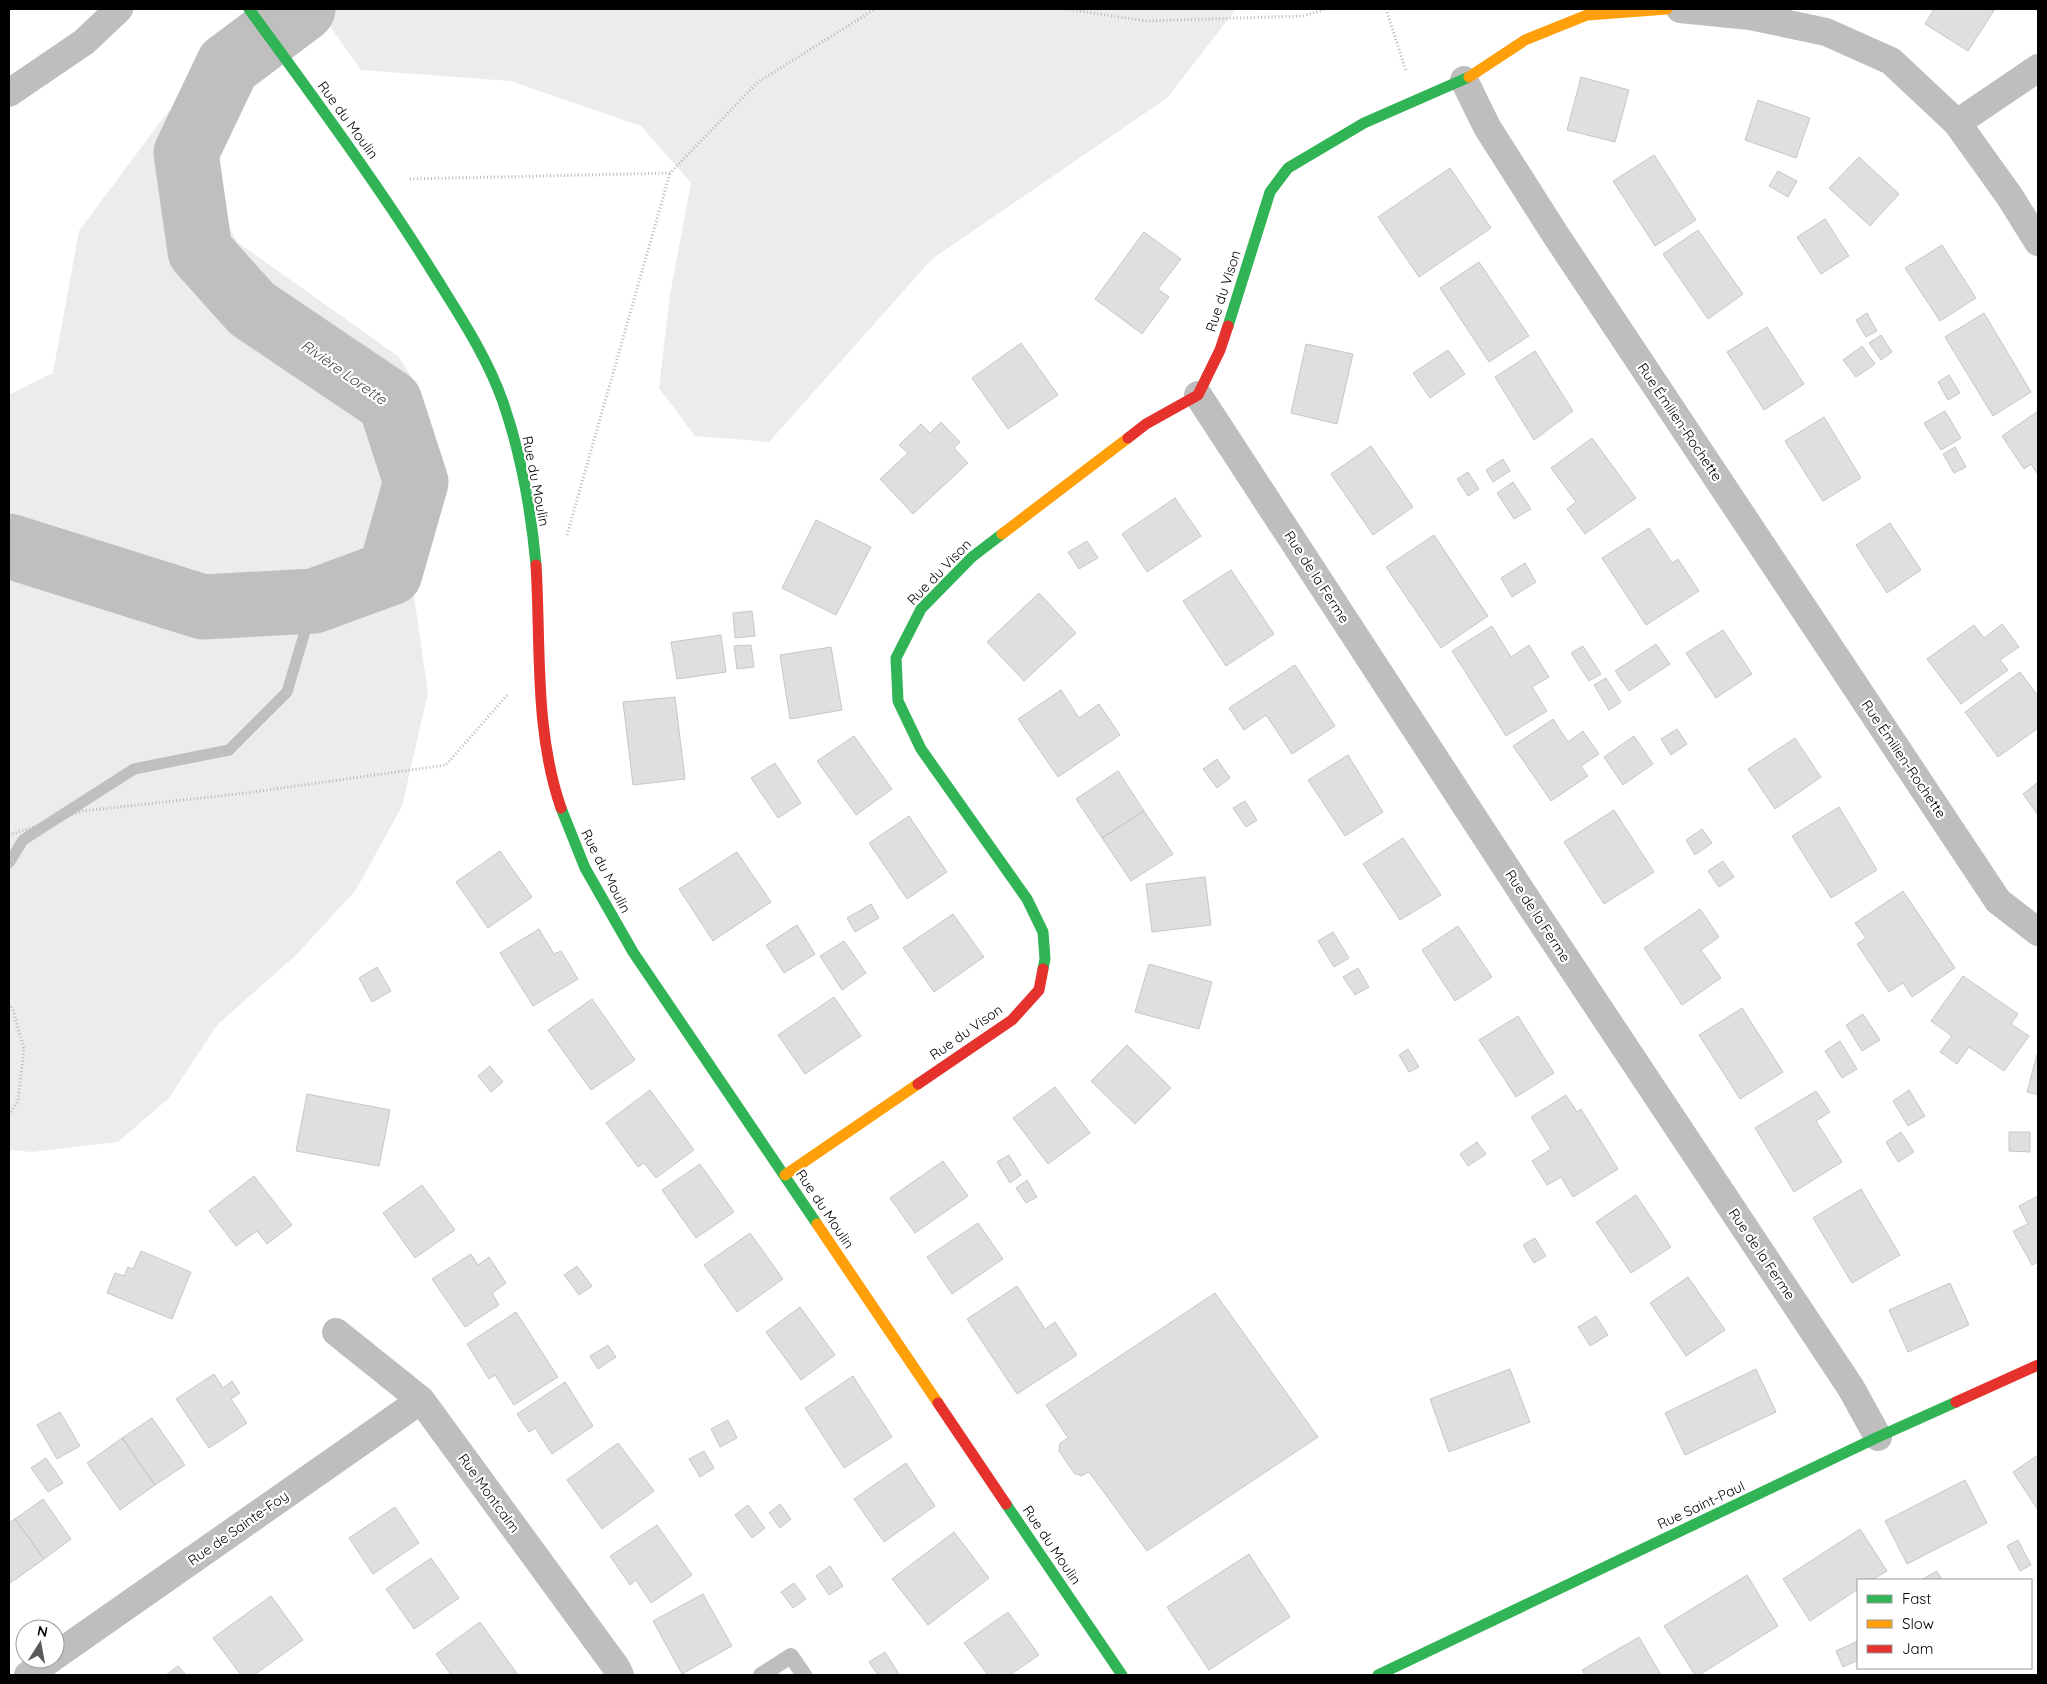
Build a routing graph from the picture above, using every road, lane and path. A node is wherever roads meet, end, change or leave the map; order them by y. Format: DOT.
graph roads {
  1 [pos="119,9"];
  2 [pos="250,9"];
  3 [pos="875,9"];
  4 [pos="1066,9"];
  5 [pos="1326,9"];
  6 [pos="1386,9"];
  7 [pos="1667,9"];
  8 [pos="1680,9"];
  9 [pos="2038,68"];
  10 [pos="1464,80"];
  11 [pos="9,93"];
  12 [pos="1415,100"];
  13 [pos="1957,123"];
  14 [pos="670,172"];
  15 [pos="372,180"];
  16 [pos="2038,242"];
  17 [pos="1198,395"];
  18 [pos="536,564"];
  19 [pos="542,686"];
  20 [pos="9,835"];
  21 [pos="2038,932"];
  22 [pos="9,1004"];
  23 [pos="9,1115"];
  24 [pos="784,1175"];
  25 [pos="336,1332"];
  26 [pos="2038,1364"];
  27 [pos="421,1400"];
  28 [pos="1878,1437"];
  29 [pos="65,1649"];
  30 [pos="620,1675"];
  31 [pos="761,1675"];
  32 [pos="804,1675"];
  33 [pos="1122,1675"];
  34 [pos="1378,1675"];
  1 -- 11 [label="street"];
  2 -- 15 [label="street, Rue du Moulin"];
  3 -- 14 [label="path"];
  4 -- 5 [label="path"];
  6 -- 12 [label="path"];
  7 -- 10 [label="street"];
  8 -- 13 [label="street"];
  9 -- 13 [label="street"];
  10 -- 12 [label="street, Rue du Vison"];
  10 -- 21 [label="street, Rue Émilien-Rochette"];
  12 -- 17 [label="street, Rue du Vison"];
  13 -- 16 [label="street"];
  14 -- 15 [label="path"];
  14 -- 18 [label="path"];
  15 -- 18 [label="street, Rue du Moulin"];
  17 -- 24 [label="street, Rue du Vison"];
  17 -- 28 [label="street, Rue de la Ferme"];
  18 -- 19 [label="street, Rue du Moulin"];
  19 -- 20 [label="path"];
  19 -- 24 [label="street, Rue du Moulin"];
  22 -- 23 [label="path"];
  24 -- 33 [label="street, Rue du Moulin"];
  25 -- 27 [label="street, Rue Montcalm"];
  26 -- 28 [label="street, Rue Saint-Paul"];
  27 -- 29 [label="street, Rue de Sainte-Foy"];
  27 -- 30 [label="street, Rue Montcalm"];
  28 -- 34 [label="street, Rue Saint-Paul"];
  31 -- 32 [label="lane"];
}
